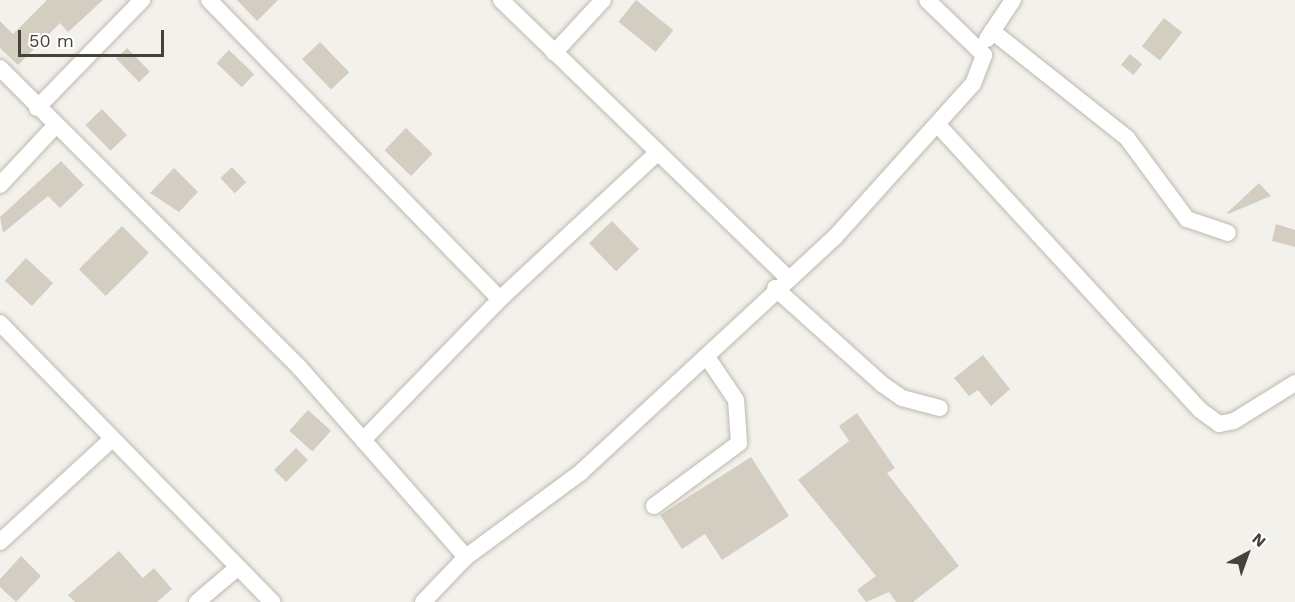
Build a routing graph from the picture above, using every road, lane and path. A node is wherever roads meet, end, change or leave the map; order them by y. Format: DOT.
graph roads {
  1 [pos="142,0"];
  2 [pos="209,0"];
  3 [pos="501,0"];
  4 [pos="603,0"];
  5 [pos="927,0"];
  6 [pos="1013,0"];
  7 [pos="992,31"];
  8 [pos="980,49"];
  9 [pos="554,52"];
  10 [pos="0,68"];
  11 [pos="37,108"];
  12 [pos="938,125"];
  13 [pos="55,126"];
  14 [pos="657,153"];
  15 [pos="0,185"];
  16 [pos="1228,233"];
  17 [pos="781,283"];
  18 [pos="500,299"];
  19 [pos="0,323"];
  20 [pos="707,357"];
  21 [pos="1295,383"];
  22 [pos="940,408"];
  23 [pos="363,440"];
  24 [pos="110,441"];
  25 [pos="654,506"];
  26 [pos="0,542"];
  27 [pos="466,557"];
  28 [pos="237,568"];
  29 [pos="197,602"];
  30 [pos="272,602"];
  31 [pos="423,602"];
  1 -- 11 [label="street"];
  2 -- 18 [label="street"];
  3 -- 9 [label="street"];
  4 -- 9 [label="street"];
  5 -- 8 [label="street"];
  6 -- 7 [label="street"];
  7 -- 8 [label="street"];
  7 -- 16 [label="street"];
  8 -- 12 [label="street"];
  9 -- 14 [label="street"];
  10 -- 11 [label="street"];
  11 -- 13 [label="street"];
  12 -- 17 [label="street"];
  12 -- 21 [label="street"];
  13 -- 15 [label="street"];
  13 -- 23 [label="street"];
  14 -- 17 [label="street"];
  14 -- 18 [label="street"];
  17 -- 20 [label="street"];
  17 -- 22 [label="street"];
  18 -- 23 [label="street"];
  19 -- 24 [label="street"];
  20 -- 25 [label="street"];
  20 -- 27 [label="street"];
  23 -- 27 [label="street"];
  24 -- 26 [label="street"];
  24 -- 28 [label="street"];
  27 -- 31 [label="street"];
  28 -- 29 [label="street"];
  28 -- 30 [label="street"];
}
